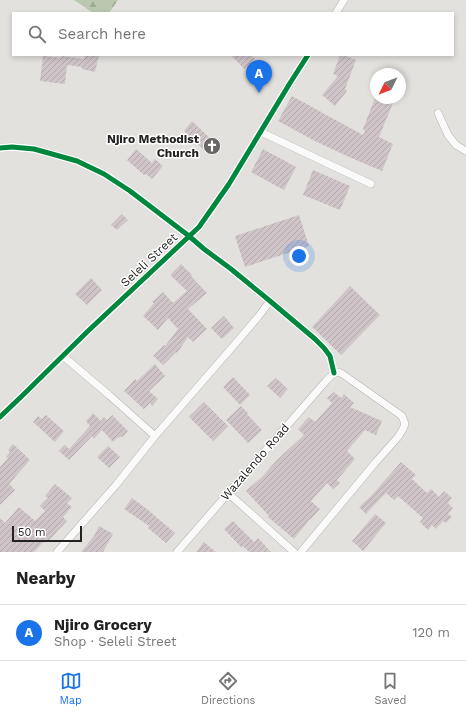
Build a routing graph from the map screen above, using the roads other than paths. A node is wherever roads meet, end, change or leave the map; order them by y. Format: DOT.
graph roads {
  1 [pos="344,0"];
  2 [pos="337,12"];
  3 [pos="307,56"];
  4 [pos="438,113"];
  5 [pos="261,132"];
  6 [pos="0,148"];
  7 [pos="466,151"];
  8 [pos="371,184"];
  9 [pos="189,236"];
  10 [pos="270,301"];
  11 [pos="62,356"];
  12 [pos="334,373"];
  13 [pos="0,417"];
  14 [pos="154,436"];
  15 [pos="228,493"];
  16 [pos="57,552"];
  17 [pos="176,552"];
  18 [pos="294,552"];
  19 [pos="301,552"];
  1 -- 2 [label="street"];
  3 -- 5 [label="street, Seleli Street"];
  4 -- 7 [label="street"];
  5 -- 8 [label="street"];
  5 -- 9 [label="street, Seleli Street"];
  6 -- 9 [label="street"];
  9 -- 10 [label="street"];
  9 -- 11 [label="street, Seleli Street"];
  10 -- 12 [label="street"];
  10 -- 14 [label="street"];
  11 -- 13 [label="street, Seleli Street"];
  11 -- 14 [label="street"];
  12 -- 15 [label="street, Wazalendo Road"];
  12 -- 19 [label="street"];
  14 -- 16 [label="street"];
  15 -- 17 [label="street, Wazalendo Road"];
  15 -- 18 [label="street"];
}
